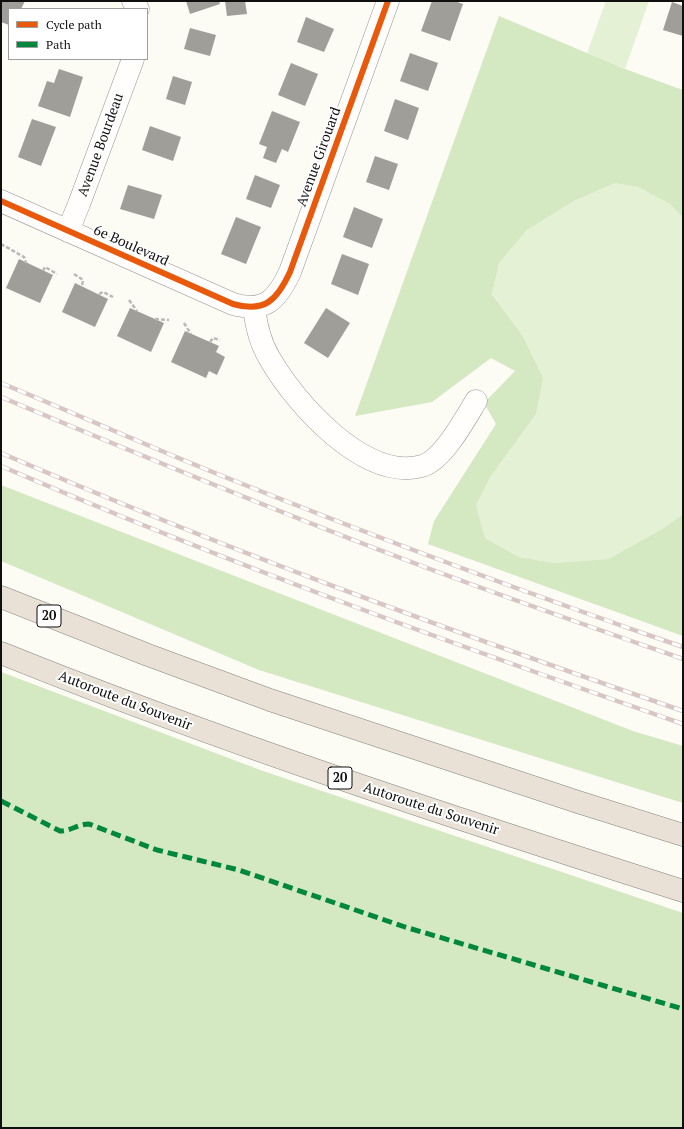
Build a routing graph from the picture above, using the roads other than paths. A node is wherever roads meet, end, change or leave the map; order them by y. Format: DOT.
graph roads {
  1 [pos="388,1"];
  2 [pos="133,60"];
  3 [pos="1,201"];
  4 [pos="68,231"];
  5 [pos="254,307"];
  6 [pos="476,401"];
  7 [pos="1,597"];
  8 [pos="1,653"];
  9 [pos="683,835"];
  10 [pos="683,892"];
  1 -- 5 [label="street, Avenue Girouard"];
  2 -- 4 [label="street, Avenue Bourdeau"];
  3 -- 4 [label="street, 6e Boulevard"];
  4 -- 5 [label="street, 6e Boulevard"];
  5 -- 6 [label="street"];
  7 -- 9 [label="highway, 20"];
  8 -- 10 [label="highway, Autoroute du Souvenir / 20"];
}
